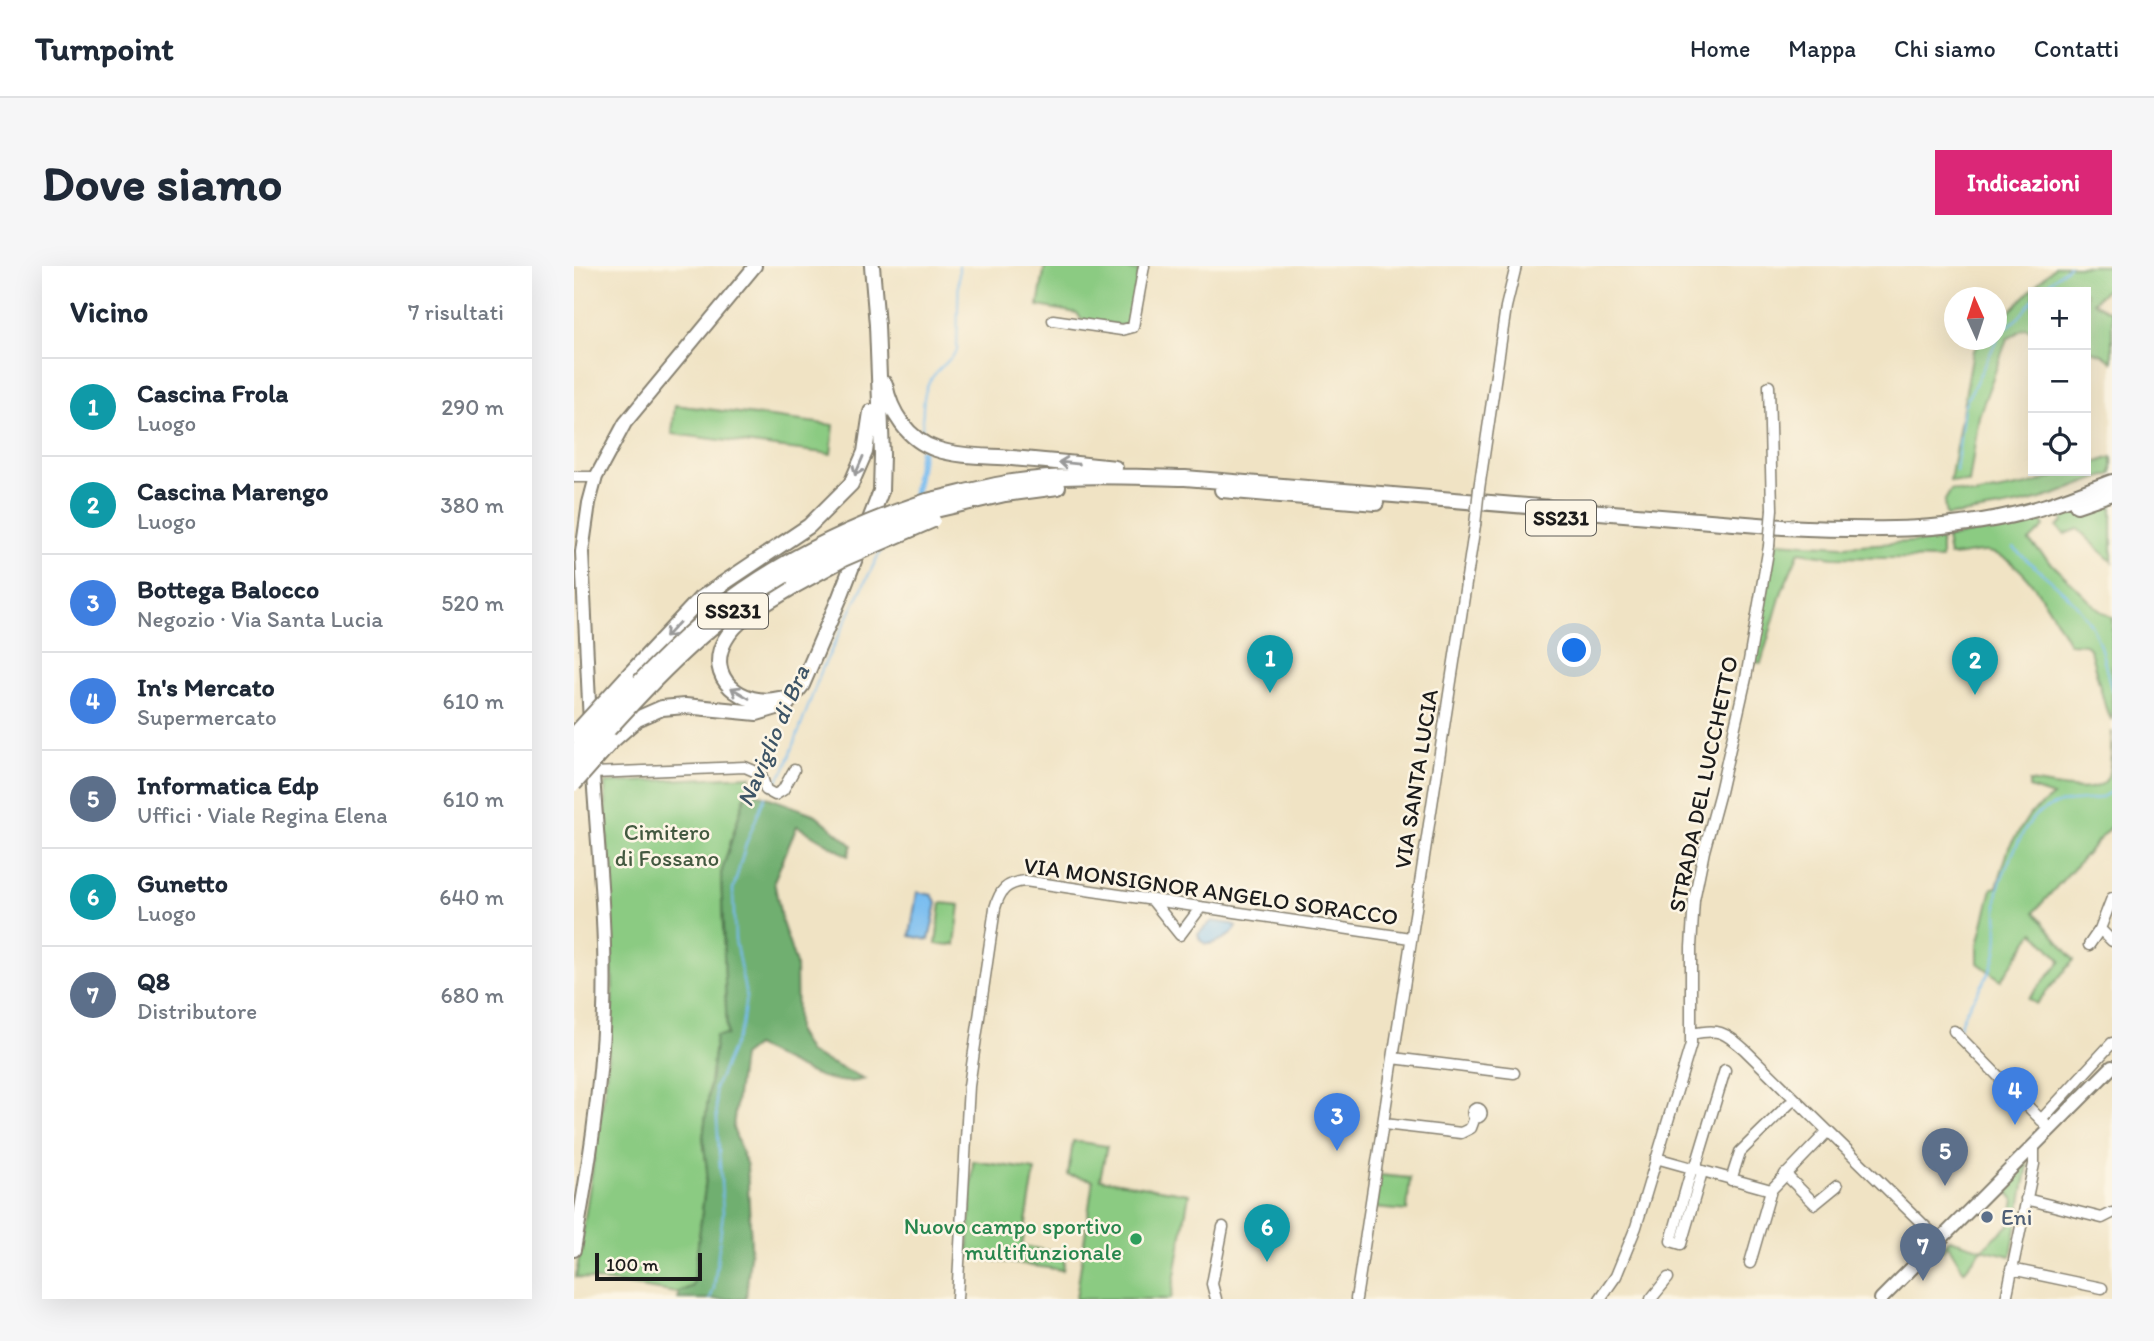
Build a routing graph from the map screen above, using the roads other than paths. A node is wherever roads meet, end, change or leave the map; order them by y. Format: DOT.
graph roads {
  1 [pos="755,266"];
  2 [pos="864,266"];
  3 [pos="872,266"];
  4 [pos="1144,266"];
  5 [pos="1516,266"];
  6 [pos="1053,320"];
  7 [pos="873,326"];
  8 [pos="1769,386"];
  9 [pos="574,477"];
  10 [pos="596,477"];
  11 [pos="1185,478"];
  12 [pos="2112,482"];
  13 [pos="2112,493"];
  14 [pos="930,511"];
  15 [pos="812,661"];
  16 [pos="574,735"];
  17 [pos="574,752"];
  18 [pos="574,768"];
  19 [pos="794,770"];
  20 [pos="593,773"];
  21 [pos="574,784"];
  22 [pos="2112,898"];
  23 [pos="1152,900"];
  24 [pos="1201,907"];
  25 [pos="2100,929"];
  26 [pos="1410,938"];
  27 [pos="2112,941"];
  28 [pos="2089,945"];
  29 [pos="1954,1031"];
  30 [pos="1692,1034"];
  31 [pos="2112,1043"];
  32 [pos="1393,1058"];
  33 [pos="2112,1067"];
  34 [pos="1725,1070"];
  35 [pos="1514,1073"];
  36 [pos="1789,1104"];
  37 [pos="1475,1117"];
  38 [pos="1384,1124"];
  39 [pos="2045,1125"];
  40 [pos="1828,1131"];
  41 [pos="2034,1145"];
  42 [pos="1657,1158"];
  43 [pos="1697,1169"];
  44 [pos="1786,1174"];
  45 [pos="1731,1180"];
  46 [pos="1837,1186"];
  47 [pos="1771,1190"];
  48 [pos="2026,1199"];
  49 [pos="2112,1213"];
  50 [pos="1223,1227"];
  51 [pos="1939,1240"];
  52 [pos="574,1250"];
  53 [pos="1750,1263"];
  54 [pos="2011,1269"];
  55 [pos="1668,1278"];
  56 [pos="2102,1288"];
  57 [pos="1656,1297"];
  58 [pos="957,1299"];
  59 [pos="1216,1299"];
  60 [pos="1356,1299"];
  61 [pos="1600,1299"];
  62 [pos="1881,1299"];
  63 [pos="2006,1299"];
  1 -- 10 [label="main road"];
  2 -- 7 [label="highway"];
  3 -- 7 [label="highway"];
  4 -- 6 [label="street"];
  5 -- 26 [label="street, VIA SANTA LUCIA, bridge"];
  11 -- 7 [label="highway, one-way"];
  7 -- 15 [label="highway"];
  7 -- 16 [label="highway, one-way, bridge"];
  8 -- 30 [label="street, STRADA DEL LUCCHETTO, bridge"];
  9 -- 10 [label="street"];
  10 -- 20 [label="main road"];
  11 -- 12 [label="highway, SS231"];
  11 -- 14 [label="highway, SS231"];
  13 -- 14 [label="highway, SS231"];
  15 -- 14 [label="highway, one-way, bridge"];
  14 -- 17 [label="highway, SS231, bridge"];
  14 -- 18 [label="highway, SS231, bridge"];
  15 -- 21 [label="highway, bridge"];
  19 -- 20 [label="street"];
  20 -- 52 [label="main road"];
  22 -- 25 [label="street"];
  23 -- 24 [label="street, VIA MONSIGNOR ANGELO SORACCO"];
  23 -- 24 [label="street"];
  23 -- 58 [label="street, VIA MONSIGNOR ANGELO SORACCO"];
  24 -- 26 [label="street, VIA MONSIGNOR ANGELO SORACCO"];
  25 -- 27 [label="street"];
  25 -- 28 [label="street"];
  26 -- 32 [label="street, VIA SANTA LUCIA"];
  29 -- 39 [label="street"];
  30 -- 40 [label="street"];
  30 -- 42 [label="street, STRADA DEL LUCCHETTO"];
  31 -- 39 [label="street"];
  32 -- 35 [label="street"];
  32 -- 38 [label="street, VIA SANTA LUCIA"];
  33 -- 39 [label="main road"];
  34 -- 43 [label="street"];
  36 -- 45 [label="street"];
  37 -- 38 [label="street"];
  38 -- 60 [label="street, VIA SANTA LUCIA"];
  39 -- 41 [label="main road"];
  40 -- 44 [label="street"];
  40 -- 51 [label="street"];
  41 -- 48 [label="street"];
  41 -- 51 [label="main road"];
  42 -- 43 [label="street"];
  42 -- 61 [label="street, STRADA DEL LUCCHETTO"];
  43 -- 43 [label="street"];
  43 -- 45 [label="street"];
  44 -- 46 [label="street"];
  44 -- 47 [label="street"];
  45 -- 47 [label="street"];
  47 -- 53 [label="street"];
  48 -- 49 [label="street"];
  48 -- 54 [label="street"];
  50 -- 59 [label="street"];
  51 -- 62 [label="main road"];
  54 -- 56 [label="street"];
  54 -- 63 [label="street"];
  55 -- 57 [label="street"];
}
